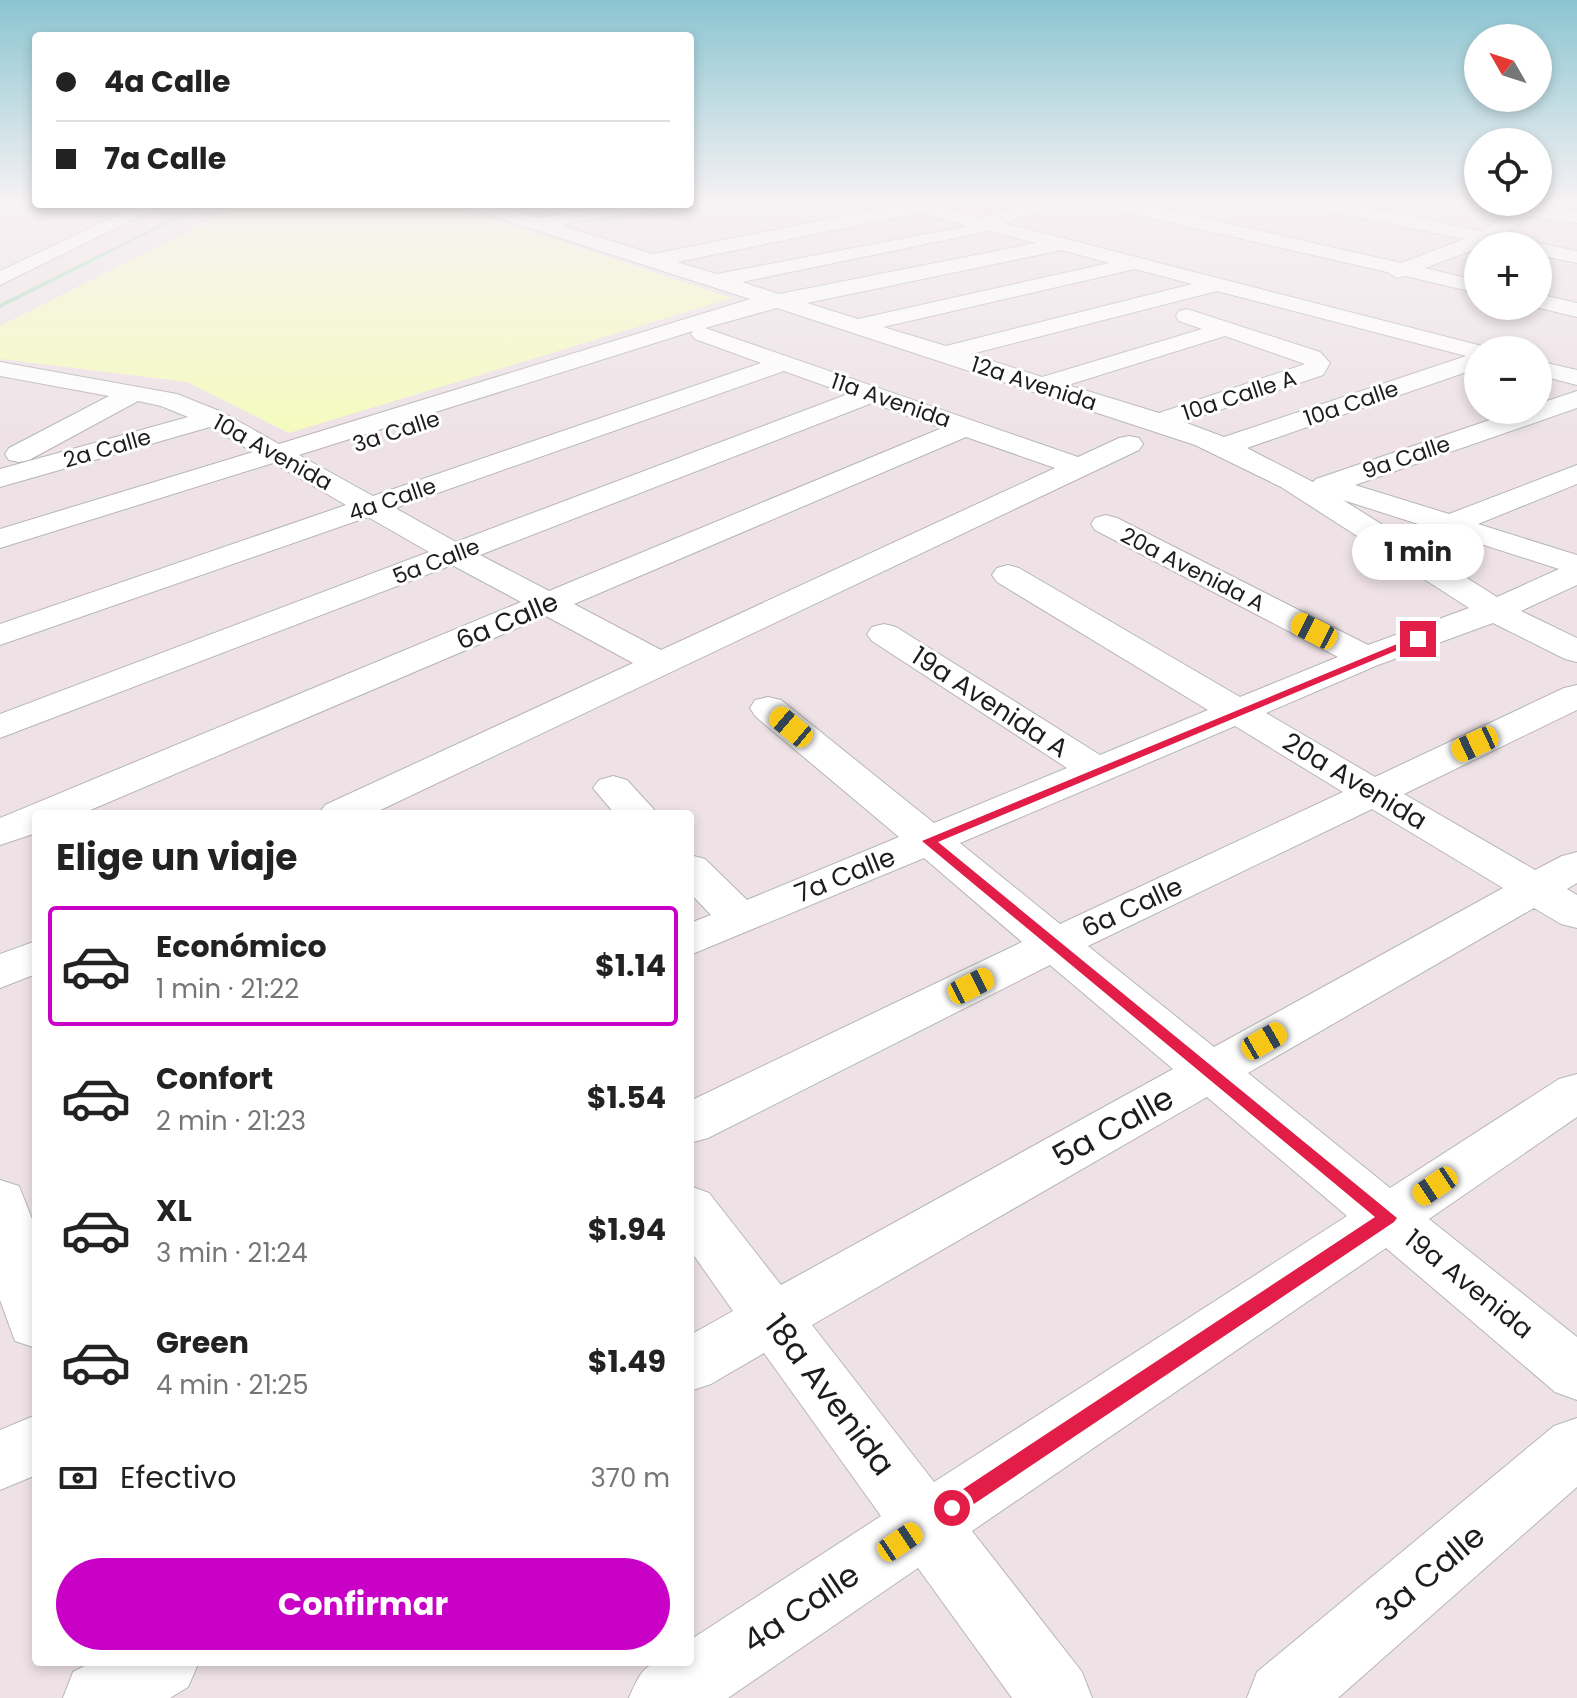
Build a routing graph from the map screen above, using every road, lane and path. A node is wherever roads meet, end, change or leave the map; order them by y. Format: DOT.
graph roads {
  1 [pos="710,279"];
  2 [pos="724,279"];
  3 [pos="897,279"];
  4 [pos="1066,279"];
  5 [pos="1194,279"];
  6 [pos="1379,279"];
  7 [pos="1444,279"];
  8 [pos="715,281"];
  9 [pos="1374,281"];
  10 [pos="1464,284"];
  11 [pos="1216,285"];
  12 [pos="1345,293"];
  13 [pos="786,303"];
  14 [pos="1552,304"];
  15 [pos="1307,308"];
  16 [pos="1577,310"];
  17 [pos="1187,316"];
  18 [pos="855,326"];
  19 [pos="1225,329"];
  20 [pos="703,334"];
  21 [pos="1464,348"];
  22 [pos="944,354"];
  23 [pos="784,363"];
  24 [pos="1464,365"];
  25 [pos="0,369"];
  26 [pos="1552,372"];
  27 [pos="39,377"];
  28 [pos="1577,378"];
  29 [pos="1040,385"];
  30 [pos="136,392"];
  31 [pos="872,394"];
  32 [pos="0,396"];
  33 [pos="1577,399"];
  34 [pos="213,418"];
  35 [pos="1159,422"];
  36 [pos="966,427"];
  37 [pos="1129,444"];
  38 [pos="1225,446"];
  39 [pos="284,458"];
  40 [pos="0,464"];
  41 [pos="1078,467"];
  42 [pos="1272,468"];
  43 [pos="1577,474"];
  44 [pos="0,478"];
  45 [pos="1326,485"];
  46 [pos="371,507"];
  47 [pos="1106,524"];
  48 [pos="1451,524"];
  49 [pos="0,539"];
  50 [pos="455,554"];
  51 [pos="0,557"];
  52 [pos="1577,565"];
  53 [pos="1577,573"];
  54 [pos="1008,575"];
  55 [pos="548,604"];
  56 [pos="1496,610"];
  57 [pos="884,634"];
  58 [pos="0,635"];
  59 [pos="1577,652"];
  60 [pos="1366,658"];
  61 [pos="660,663"];
  62 [pos="1577,696"];
  63 [pos="768,708"];
  64 [pos="1238,712"];
  65 [pos="0,727"];
  66 [pos="1097,770"];
  67 [pos="1373,792"];
  68 [pos="56,810"];
  69 [pos="348,810"];
  70 [pos="32,820"];
  71 [pos="0,833"];
  72 [pos="929,841"];
  73 [pos="694,872"];
  74 [pos="1563,889"];
  75 [pos="740,919"];
  76 [pos="694,938"];
  77 [pos="1055,944"];
  78 [pos="32,958"];
  79 [pos="0,973"];
  80 [pos="1210,1072"];
  81 [pos="1577,1092"];
  82 [pos="694,1122"];
  83 [pos="694,1213"];
  84 [pos="1388,1218"];
  85 [pos="11,1223"];
  86 [pos="32,1307"];
  87 [pos="773,1318"];
  88 [pos="694,1363"];
  89 [pos="1577,1373"];
  90 [pos="32,1446"];
  91 [pos="1577,1447"];
  92 [pos="0,1461"];
  93 [pos="926,1525"];
  94 [pos="665,1698"];
  95 [pos="1056,1698"];
  96 [pos="1283,1698"];
  1 -- 8 [label="street, 12a Avenida"];
  2 -- 8 [label="street"];
  3 -- 13 [label="street"];
  4 -- 18 [label="street"];
  5 -- 11 [label="street"];
  6 -- 9 [label="street"];
  7 -- 10 [label="street"];
  8 -- 13 [label="street, 12a Avenida"];
  11 -- 15 [label="street"];
  11 -- 22 [label="street"];
  12 -- 15 [label="street"];
  13 -- 18 [label="street, 12a Avenida"];
  13 -- 20 [label="street, 3a Calle"];
  13 -- 39 [label="street, 3a Calle"];
  14 -- 16 [label="street"];
  15 -- 21 [label="street"];
  17 -- 19 [label="street, 10a Calle A"];
  18 -- 22 [label="street, 12a Avenida"];
  19 -- 29 [label="street"];
  19 -- 35 [label="street, 10a Calle A"];
  20 -- 23 [label="street, 11a Avenida"];
  20 -- 39 [label="street, 3a Calle"];
  22 -- 29 [label="street, 12a Avenida"];
  23 -- 31 [label="street, 11a Avenida"];
  23 -- 46 [label="street, 4a Calle"];
  24 -- 38 [label="street, 10a Calle"];
  25 -- 27 [label="street, 10a Avenida"];
  26 -- 28 [label="street"];
  27 -- 30 [label="street, 10a Avenida"];
  27 -- 32 [label="street"];
  29 -- 35 [label="street, 12a Avenida"];
  30 -- 34 [label="street, 10a Avenida"];
  30 -- 40 [label="street"];
  31 -- 36 [label="street, 11a Avenida"];
  31 -- 50 [label="street, 5a Calle"];
  33 -- 45 [label="street, 9a Calle"];
  34 -- 39 [label="street, 10a Avenida"];
  34 -- 44 [label="street, 2a Calle"];
  35 -- 38 [label="street, 12a Avenida"];
  36 -- 41 [label="street, 11a Avenida"];
  36 -- 55 [label="street, 6a Calle"];
  37 -- 41 [label="street"];
  38 -- 42 [label="street, 12a Avenida"];
  39 -- 46 [label="street, 10a Avenida"];
  39 -- 49 [label="street, 3a Calle"];
  39 -- 51 [label="street, 3a Calle"];
  41 -- 61 [label="street"];
  42 -- 45 [label="street"];
  42 -- 56 [label="street"];
  43 -- 48 [label="street"];
  45 -- 48 [label="street"];
  46 -- 50 [label="street, 10a Avenida"];
  46 -- 58 [label="street, 4a Calle"];
  47 -- 60 [label="street, 20a Avenida A"];
  48 -- 52 [label="street"];
  50 -- 55 [label="street, 10a Avenida"];
  50 -- 65 [label="street, 5a Calle"];
  53 -- 56 [label="street, 7a Calle"];
  54 -- 64 [label="street, 20a Avenida"];
  55 -- 61 [label="street, 10a Avenida"];
  55 -- 68 [label="street, 6a Calle"];
  56 -- 59 [label="street"];
  56 -- 60 [label="street, 7a Calle"];
  57 -- 66 [label="street, 19a Avenida A"];
  60 -- 64 [label="street, 7a Calle"];
  61 -- 69 [label="street"];
  62 -- 67 [label="street, 6a Calle"];
  63 -- 72 [label="street, 19a Avenida"];
  64 -- 66 [label="street, 7a Calle"];
  64 -- 67 [label="street, 20a Avenida"];
  66 -- 72 [label="street, 7a Calle"];
  67 -- 74 [label="street, 20a Avenida"];
  67 -- 77 [label="street, 6a Calle"];
  70 -- 71 [label="street"];
  72 -- 75 [label="street, 7a Calle"];
  72 -- 77 [label="street, 19a Avenida"];
  73 -- 75 [label="street"];
  74 -- 80 [label="street, 5a Calle"];
  75 -- 76 [label="street, 7a Calle"];
  77 -- 80 [label="street, 19a Avenida"];
  77 -- 82 [label="street, 6a Calle"];
  78 -- 79 [label="street"];
  80 -- 84 [label="street, 19a Avenida"];
  80 -- 87 [label="street, 5a Calle"];
  81 -- 84 [label="street, 4a Calle"];
  83 -- 87 [label="street, 18a Avenida"];
  84 -- 89 [label="street, 19a Avenida"];
  84 -- 93 [label="street, 4a Calle"];
  85 -- 86 [label="street"];
  87 -- 88 [label="street, 5a Calle"];
  87 -- 93 [label="street, 18a Avenida"];
  90 -- 92 [label="street"];
  91 -- 96 [label="street, 3a Calle"];
  93 -- 94 [label="street, 4a Calle"];
  93 -- 95 [label="street, 18a Avenida"];
}
